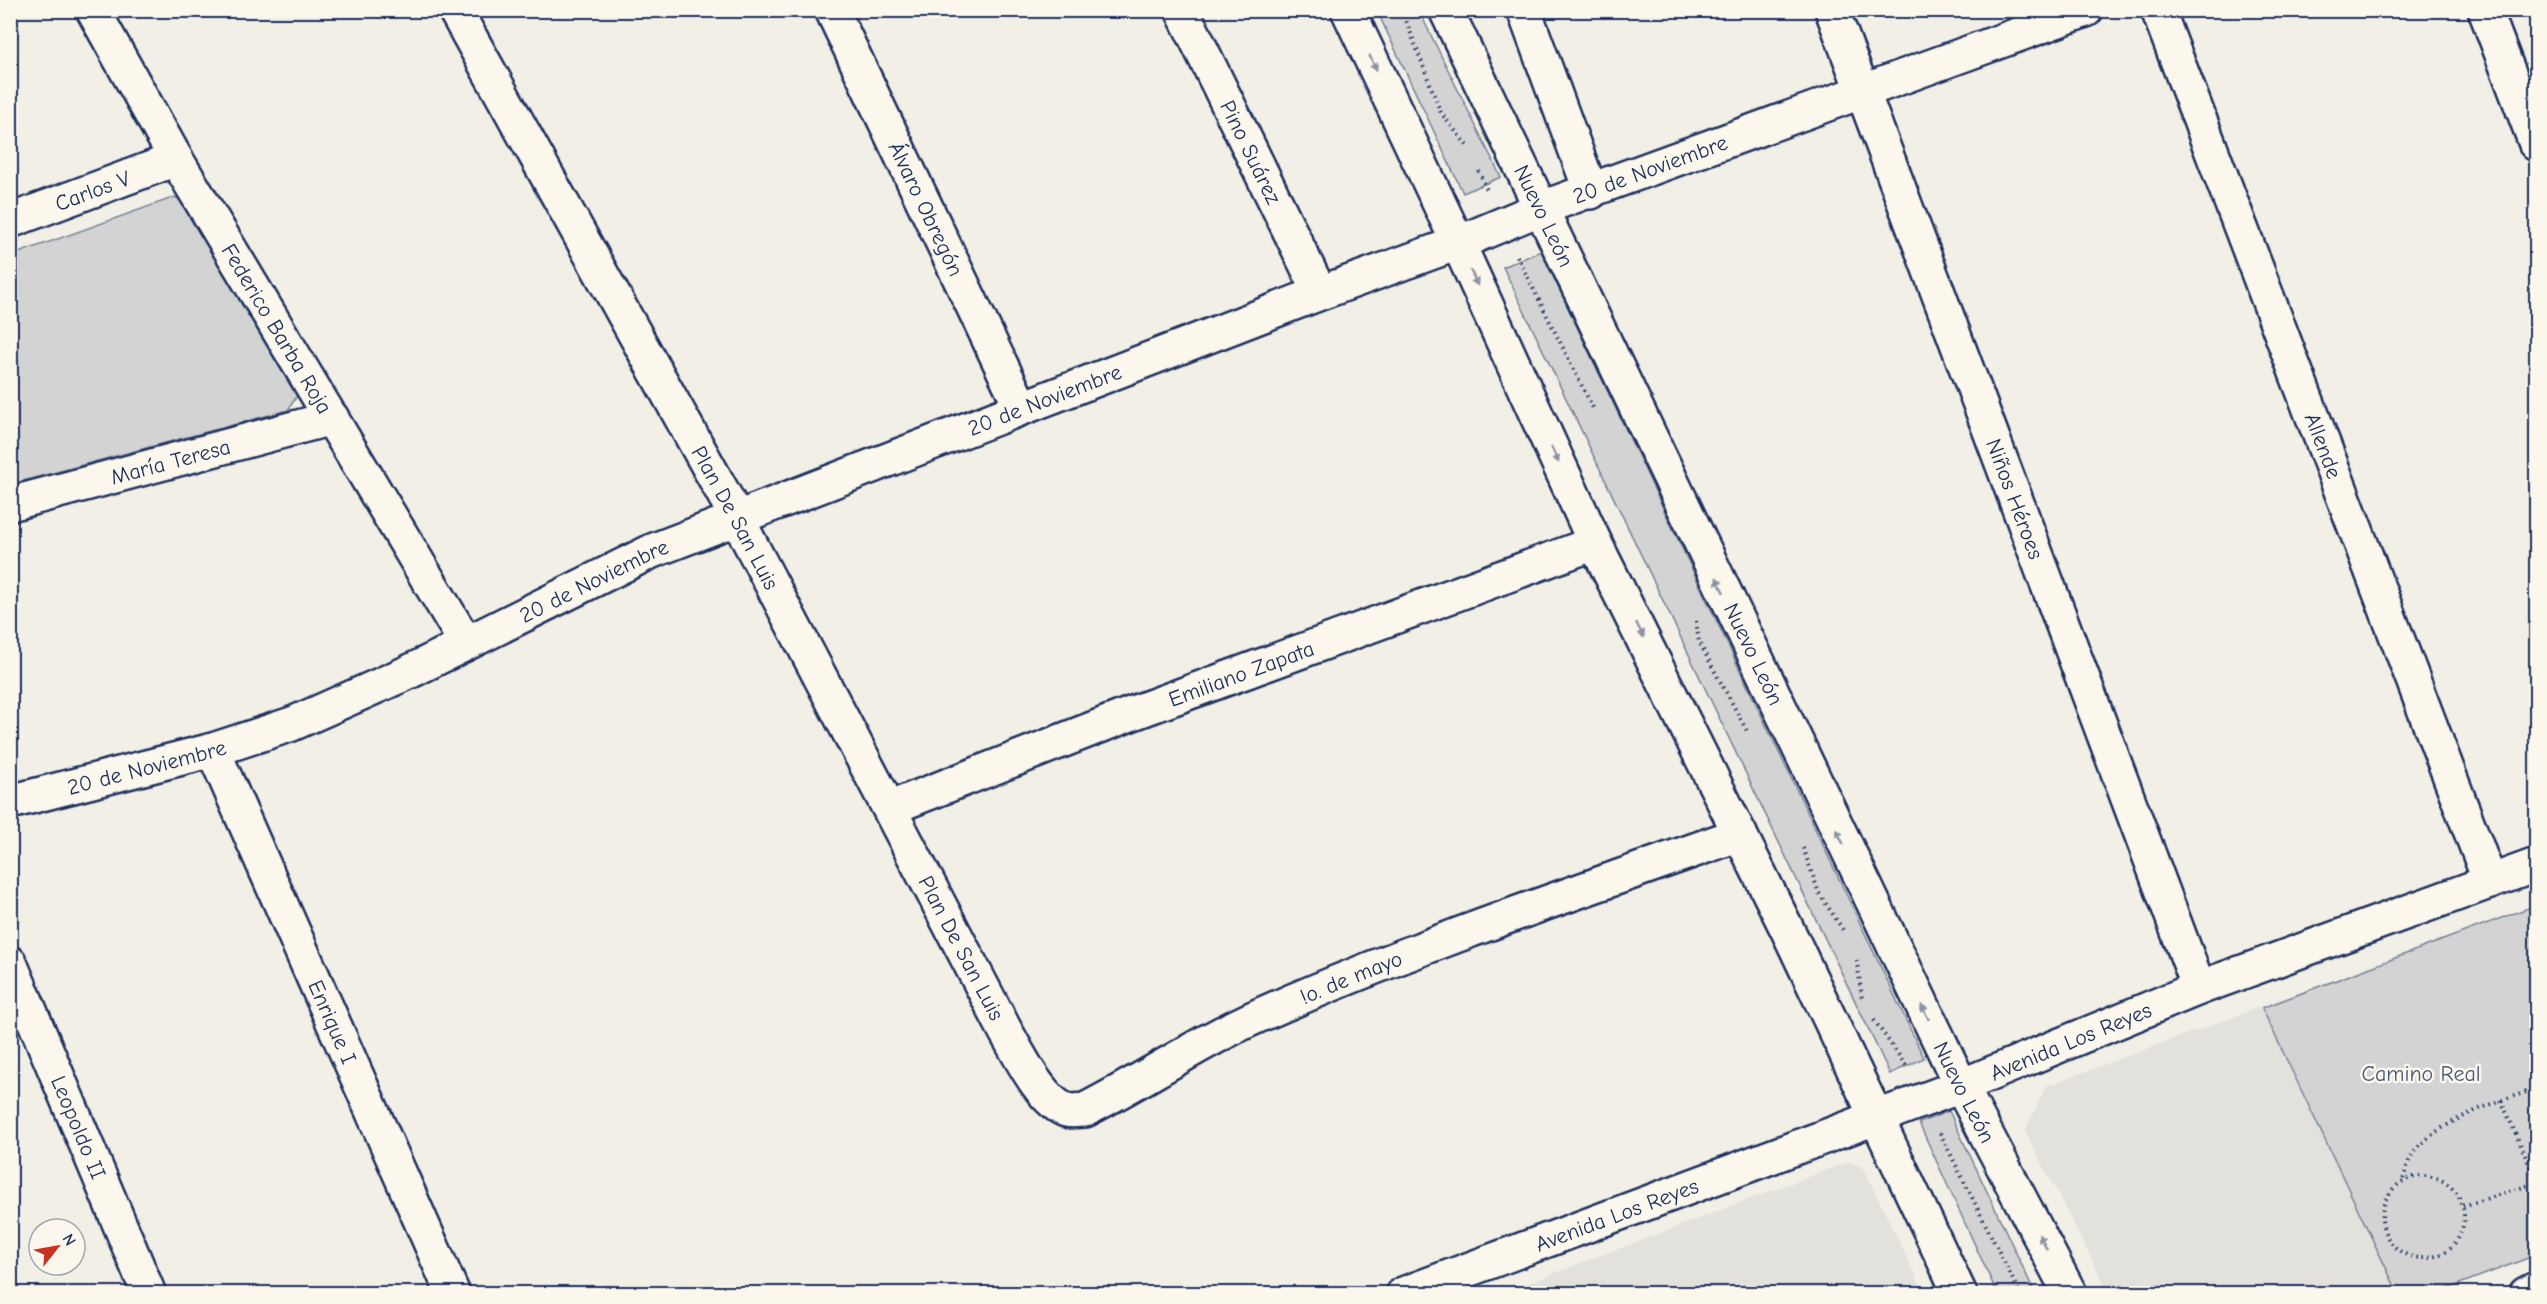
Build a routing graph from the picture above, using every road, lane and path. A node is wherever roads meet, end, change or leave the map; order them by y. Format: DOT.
graph roads {
  1 [pos="93,10"];
  2 [pos="455,10"];
  3 [pos="832,10"];
  4 [pos="1182,10"];
  5 [pos="1348,10"];
  6 [pos="1402,10"];
  7 [pos="1446,10"];
  8 [pos="1524,10"];
  9 [pos="1832,10"];
  10 [pos="2086,10"];
  11 [pos="2158,10"];
  12 [pos="2486,10"];
  13 [pos="1862,92"];
  14 [pos="2536,144"];
  15 [pos="1471,151"];
  16 [pos="176,159"];
  17 [pos="1475,162"];
  18 [pos="1591,192"];
  19 [pos="1539,209"];
  20 [pos="10,221"];
  21 [pos="1501,225"];
  22 [pos="1458,243"];
  23 [pos="1320,292"];
  24 [pos="1021,407"];
  25 [pos="332,418"];
  26 [pos="10,504"];
  27 [pos="737,518"];
  28 [pos="1595,543"];
  29 [pos="466,643"];
  30 [pos="213,750"];
  31 [pos="10,802"];
  32 [pos="890,808"];
  33 [pos="1740,834"];
  34 [pos="2536,865"];
  35 [pos="2490,882"];
  36 [pos="1869,897"];
  37 [pos="1790,935"];
  38 [pos="10,963"];
  39 [pos="2199,988"];
  40 [pos="1006,1032"];
  41 [pos="1907,1066"];
  42 [pos="1961,1086"];
  43 [pos="2536,1089"];
  44 [pos="1924,1100"];
  45 [pos="2501,1100"];
  46 [pos="1877,1116"];
  47 [pos="2403,1180"];
  48 [pos="2536,1182"];
  49 [pos="2463,1206"];
  50 [pos="2536,1289"];
  51 [pos="149,1293"];
  52 [pos="453,1293"];
  53 [pos="1403,1293"];
  54 [pos="1960,1293"];
  55 [pos="2020,1293"];
  56 [pos="2070,1293"];
  57 [pos="2526,1293"];
  1 -- 16 [label="street, Federico Barba Roja"];
  2 -- 27 [label="street, Plan De San Luis"];
  3 -- 24 [label="street, Álvaro Obregón"];
  4 -- 23 [label="street, Pino Suárez"];
  5 -- 22 [label="street, one-way"];
  6 -- 15 [label="path"];
  7 -- 19 [label="street, Nuevo León"];
  8 -- 18 [label="street"];
  9 -- 13 [label="street, Niños Héroes"];
  10 -- 13 [label="street, 20 de Noviembre"];
  11 -- 35 [label="street, Allende"];
  12 -- 14 [label="street"];
  13 -- 18 [label="street, 20 de Noviembre"];
  13 -- 39 [label="street, Niños Héroes"];
  16 -- 20 [label="street, Carlos V"];
  16 -- 25 [label="street, Federico Barba Roja"];
  17 -- 21 [label="path"];
  18 -- 19 [label="street, 20 de Noviembre"];
  19 -- 21 [label="street, 20 de Noviembre"];
  36 -- 19 [label="street, Nuevo León, one-way"];
  21 -- 22 [label="street, 20 de Noviembre"];
  22 -- 23 [label="street, 20 de Noviembre"];
  22 -- 28 [label="street, one-way"];
  23 -- 24 [label="street, 20 de Noviembre"];
  24 -- 27 [label="street, 20 de Noviembre"];
  25 -- 26 [label="street, María Teresa"];
  25 -- 29 [label="street, Federico Barba Roja"];
  27 -- 29 [label="street, 20 de Noviembre"];
  27 -- 32 [label="street, Plan De San Luis"];
  28 -- 32 [label="street, Emiliano Zapata"];
  28 -- 33 [label="street, one-way"];
  29 -- 30 [label="street, 20 de Noviembre"];
  30 -- 31 [label="street, 20 de Noviembre"];
  30 -- 52 [label="street, Enrique I"];
  32 -- 40 [label="street, Plan De San Luis"];
  33 -- 37 [label="street"];
  33 -- 40 [label="street, !o. de mayo"];
  34 -- 35 [label="street, Avenida Los Reyes"];
  35 -- 39 [label="street, Avenida Los Reyes"];
  36 -- 37 [label="path"];
  42 -- 36 [label="street, Nuevo León, one-way"];
  37 -- 46 [label="street"];
  38 -- 51 [label="street, Leopoldo II"];
  39 -- 42 [label="street, Avenida Los Reyes"];
  41 -- 44 [label="path"];
  42 -- 44 [label="street, Avenida Los Reyes"];
  56 -- 42 [label="street, Nuevo León, one-way"];
  43 -- 45 [label="path"];
  44 -- 46 [label="street, Avenida Los Reyes"];
  44 -- 55 [label="path"];
  45 -- 47 [label="path"];
  45 -- 48 [label="path"];
  46 -- 53 [label="street, Avenida Los Reyes"];
  46 -- 54 [label="street"];
  47 -- 49 [label="path"];
  47 -- 49 [label="path"];
  48 -- 49 [label="path"];
  50 -- 57 [label="street"];
}
